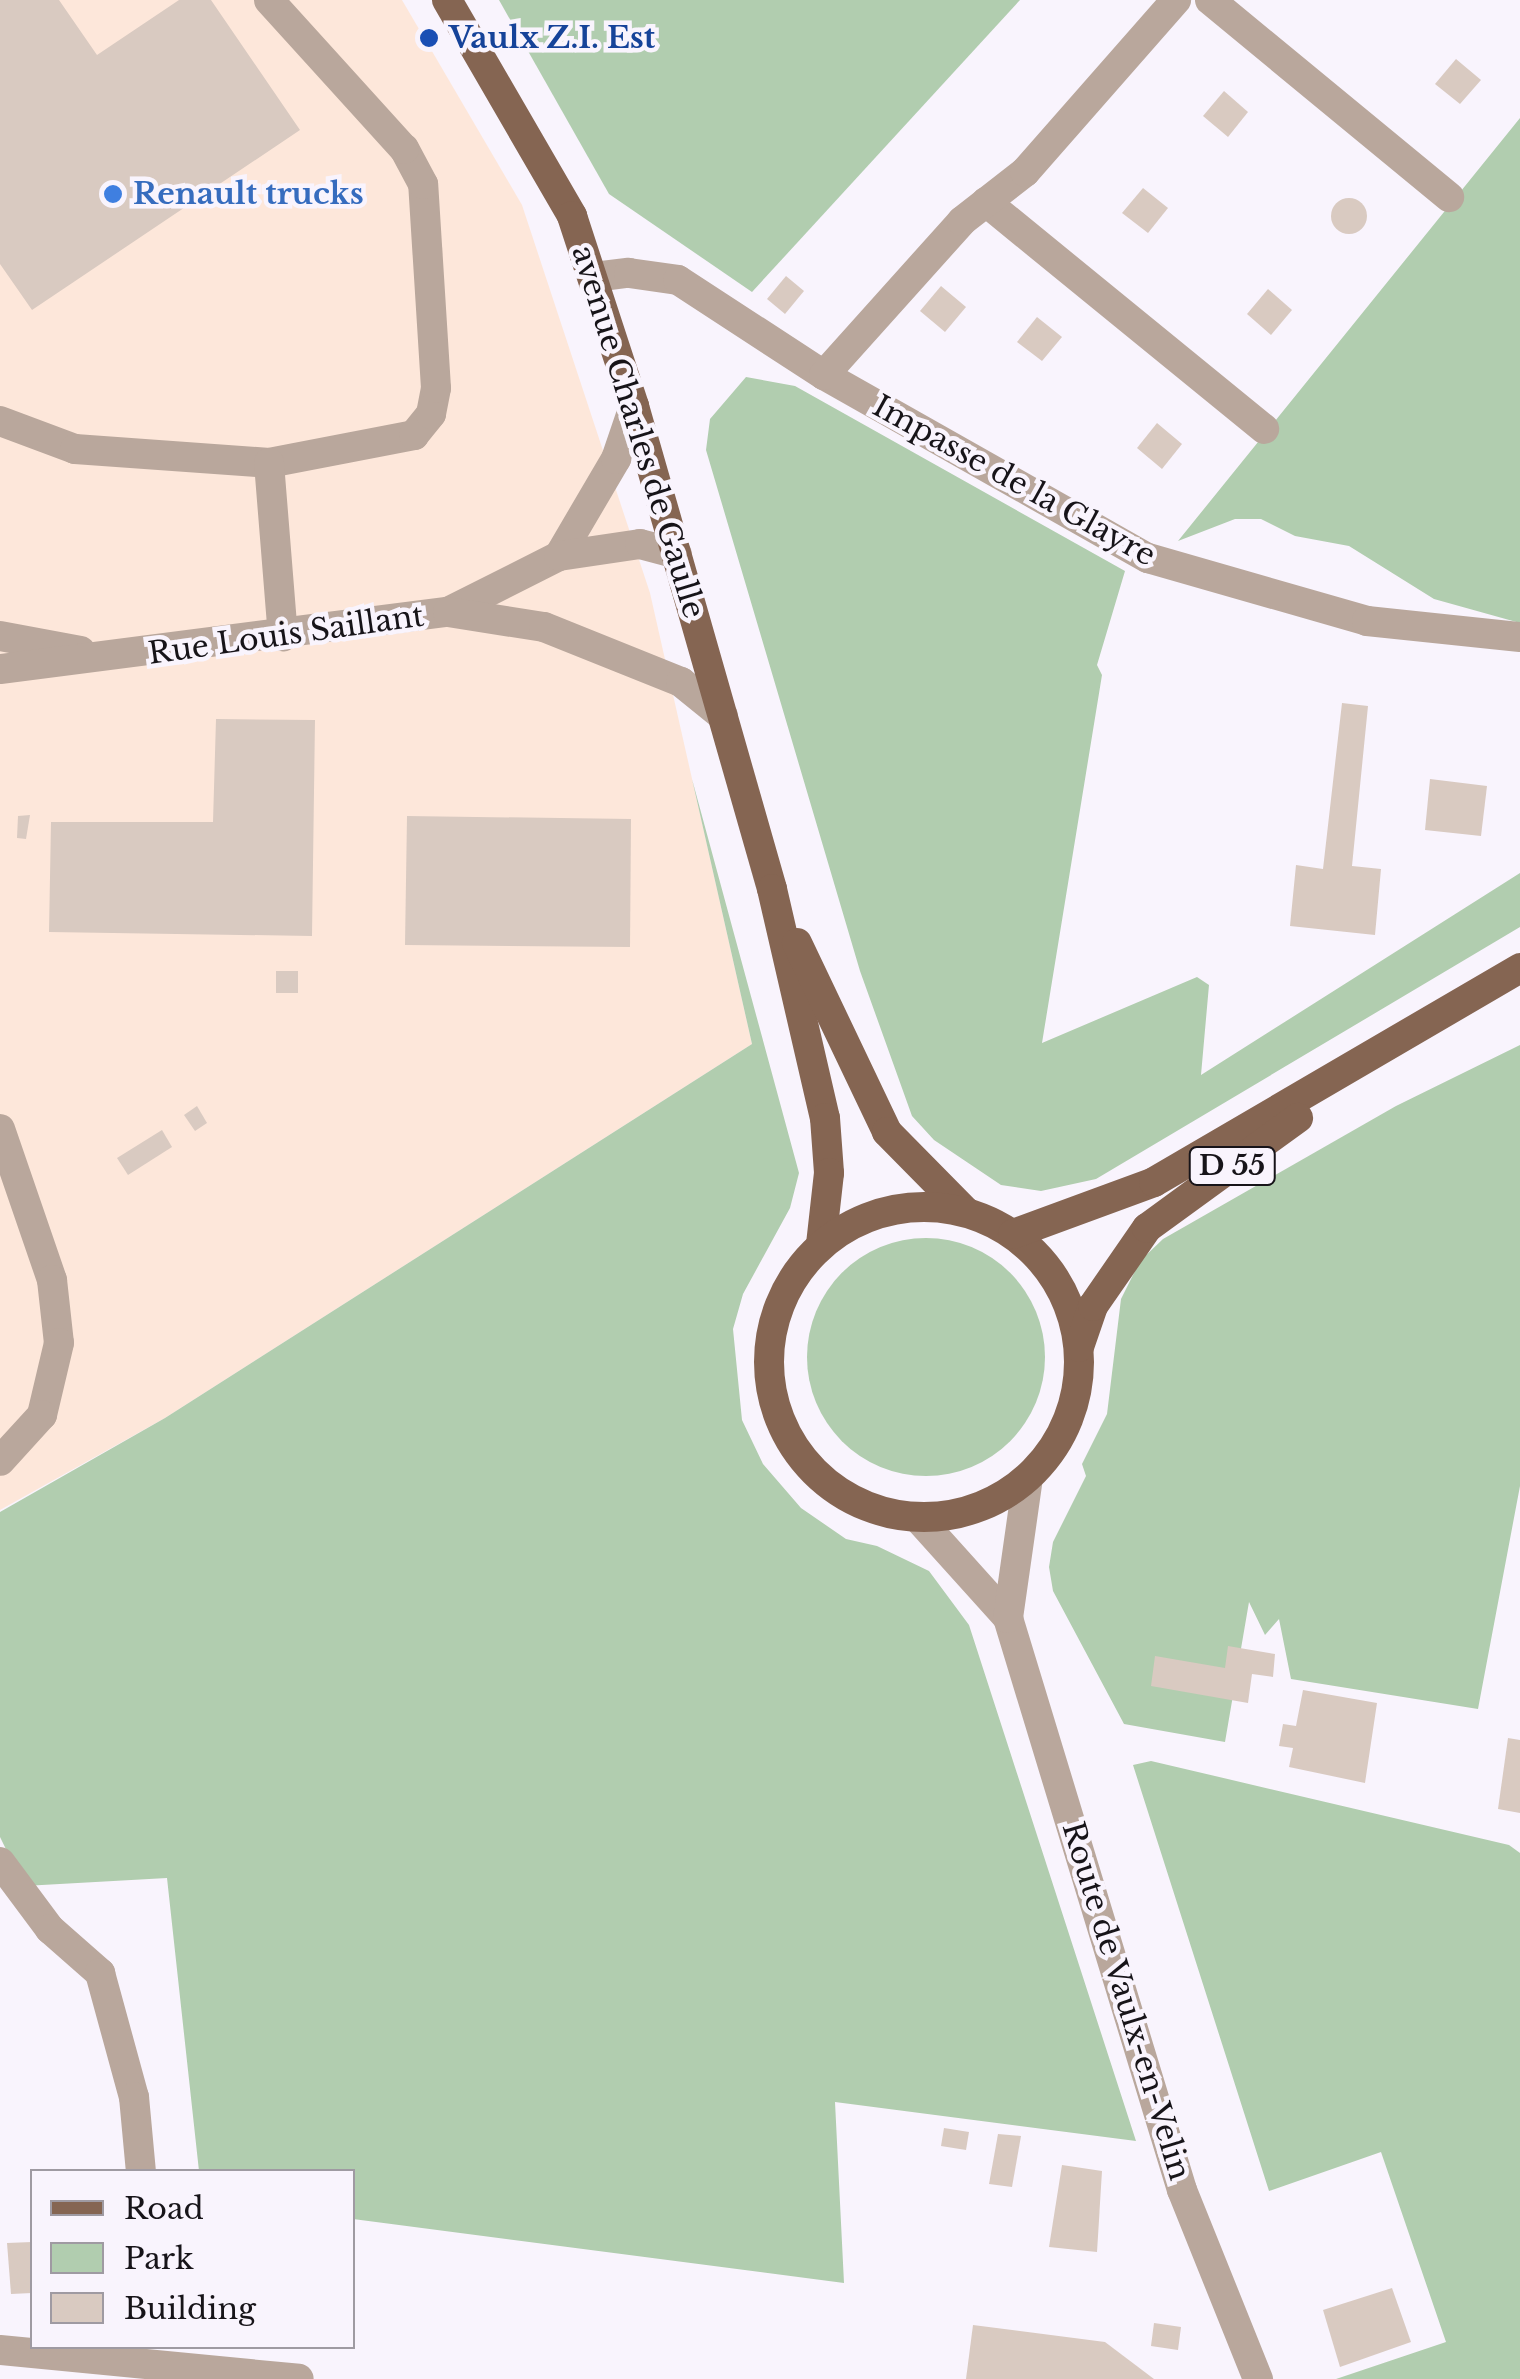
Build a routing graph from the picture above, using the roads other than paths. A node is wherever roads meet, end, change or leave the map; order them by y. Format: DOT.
graph roads {
  1 [pos="269,0"];
  2 [pos="448,0"];
  3 [pos="1176,0"];
  4 [pos="1210,0"];
  5 [pos="1449,196"];
  6 [pos="986,202"];
  7 [pos="594,277"];
  8 [pos="824,375"];
  9 [pos="634,406"];
  10 [pos="0,421"];
  11 [pos="1264,430"];
  12 [pos="269,462"];
  13 [pos="677,554"];
  14 [pos="559,556"];
  15 [pos="448,612"];
  16 [pos="0,636"];
  17 [pos="283,636"];
  18 [pos="1520,637"];
  19 [pos="123,658"];
  20 [pos="0,670"];
  21 [pos="722,716"];
  22 [pos="772,888"];
  23 [pos="1520,968"];
  24 [pos="1430,1022"];
  25 [pos="0,1128"];
  26 [pos="966,1212"];
  27 [pos="1013,1234"];
  28 [pos="820,1244"];
  29 [pos="1079,1348"];
  30 [pos="0,1461"];
  31 [pos="1028,1478"];
  32 [pos="918,1518"];
  33 [pos="1008,1618"];
  34 [pos="0,1862"];
  35 [pos="141,2169"];
  36 [pos="0,2350"];
  37 [pos="164,2357"];
  38 [pos="299,2379"];
  39 [pos="1258,2379"];
  1 -- 12 [label="street"];
  2 -- 7 [label="main road, avenue Charles de Gaulle"];
  3 -- 6 [label="street"];
  4 -- 5 [label="street"];
  6 -- 8 [label="street"];
  6 -- 11 [label="street"];
  7 -- 8 [label="street, Impasse de la Glayre"];
  7 -- 9 [label="main road, avenue Charles de Gaulle"];
  8 -- 18 [label="street, Impasse de la Glayre"];
  9 -- 13 [label="main road, avenue Charles de Gaulle"];
  9 -- 14 [label="street"];
  10 -- 12 [label="street"];
  12 -- 17 [label="street"];
  13 -- 14 [label="street, Rue Louis Saillant"];
  13 -- 21 [label="main road, avenue Charles de Gaulle"];
  14 -- 15 [label="street, Rue Louis Saillant"];
  15 -- 17 [label="street, Rue Louis Saillant"];
  15 -- 21 [label="street, Rue Louis Saillant"];
  16 -- 19 [label="street, Rue Louis Saillant"];
  17 -- 19 [label="street, Rue Louis Saillant"];
  19 -- 20 [label="street, Rue Louis Saillant"];
  21 -- 22 [label="main road, avenue Charles de Gaulle"];
  22 -- 26 [label="main road, avenue Charles de Gaulle"];
  22 -- 28 [label="main road, avenue Charles de Gaulle"];
  23 -- 24 [label="main road, D 55"];
  24 -- 27 [label="main road, D 55"];
  24 -- 29 [label="main road, D 55"];
  25 -- 30 [label="street"];
  26 -- 27 [label="main road"];
  26 -- 28 [label="main road"];
  27 -- 29 [label="main road"];
  28 -- 32 [label="main road"];
  29 -- 31 [label="main road"];
  31 -- 32 [label="main road"];
  31 -- 33 [label="street, Route de Vaulx-en-Velin"];
  32 -- 33 [label="street, Route de Vaulx-en-Velin"];
  33 -- 39 [label="street, Route de Vaulx-en-Velin"];
  34 -- 35 [label="street"];
  36 -- 37 [label="street"];
  37 -- 38 [label="street"];
}
